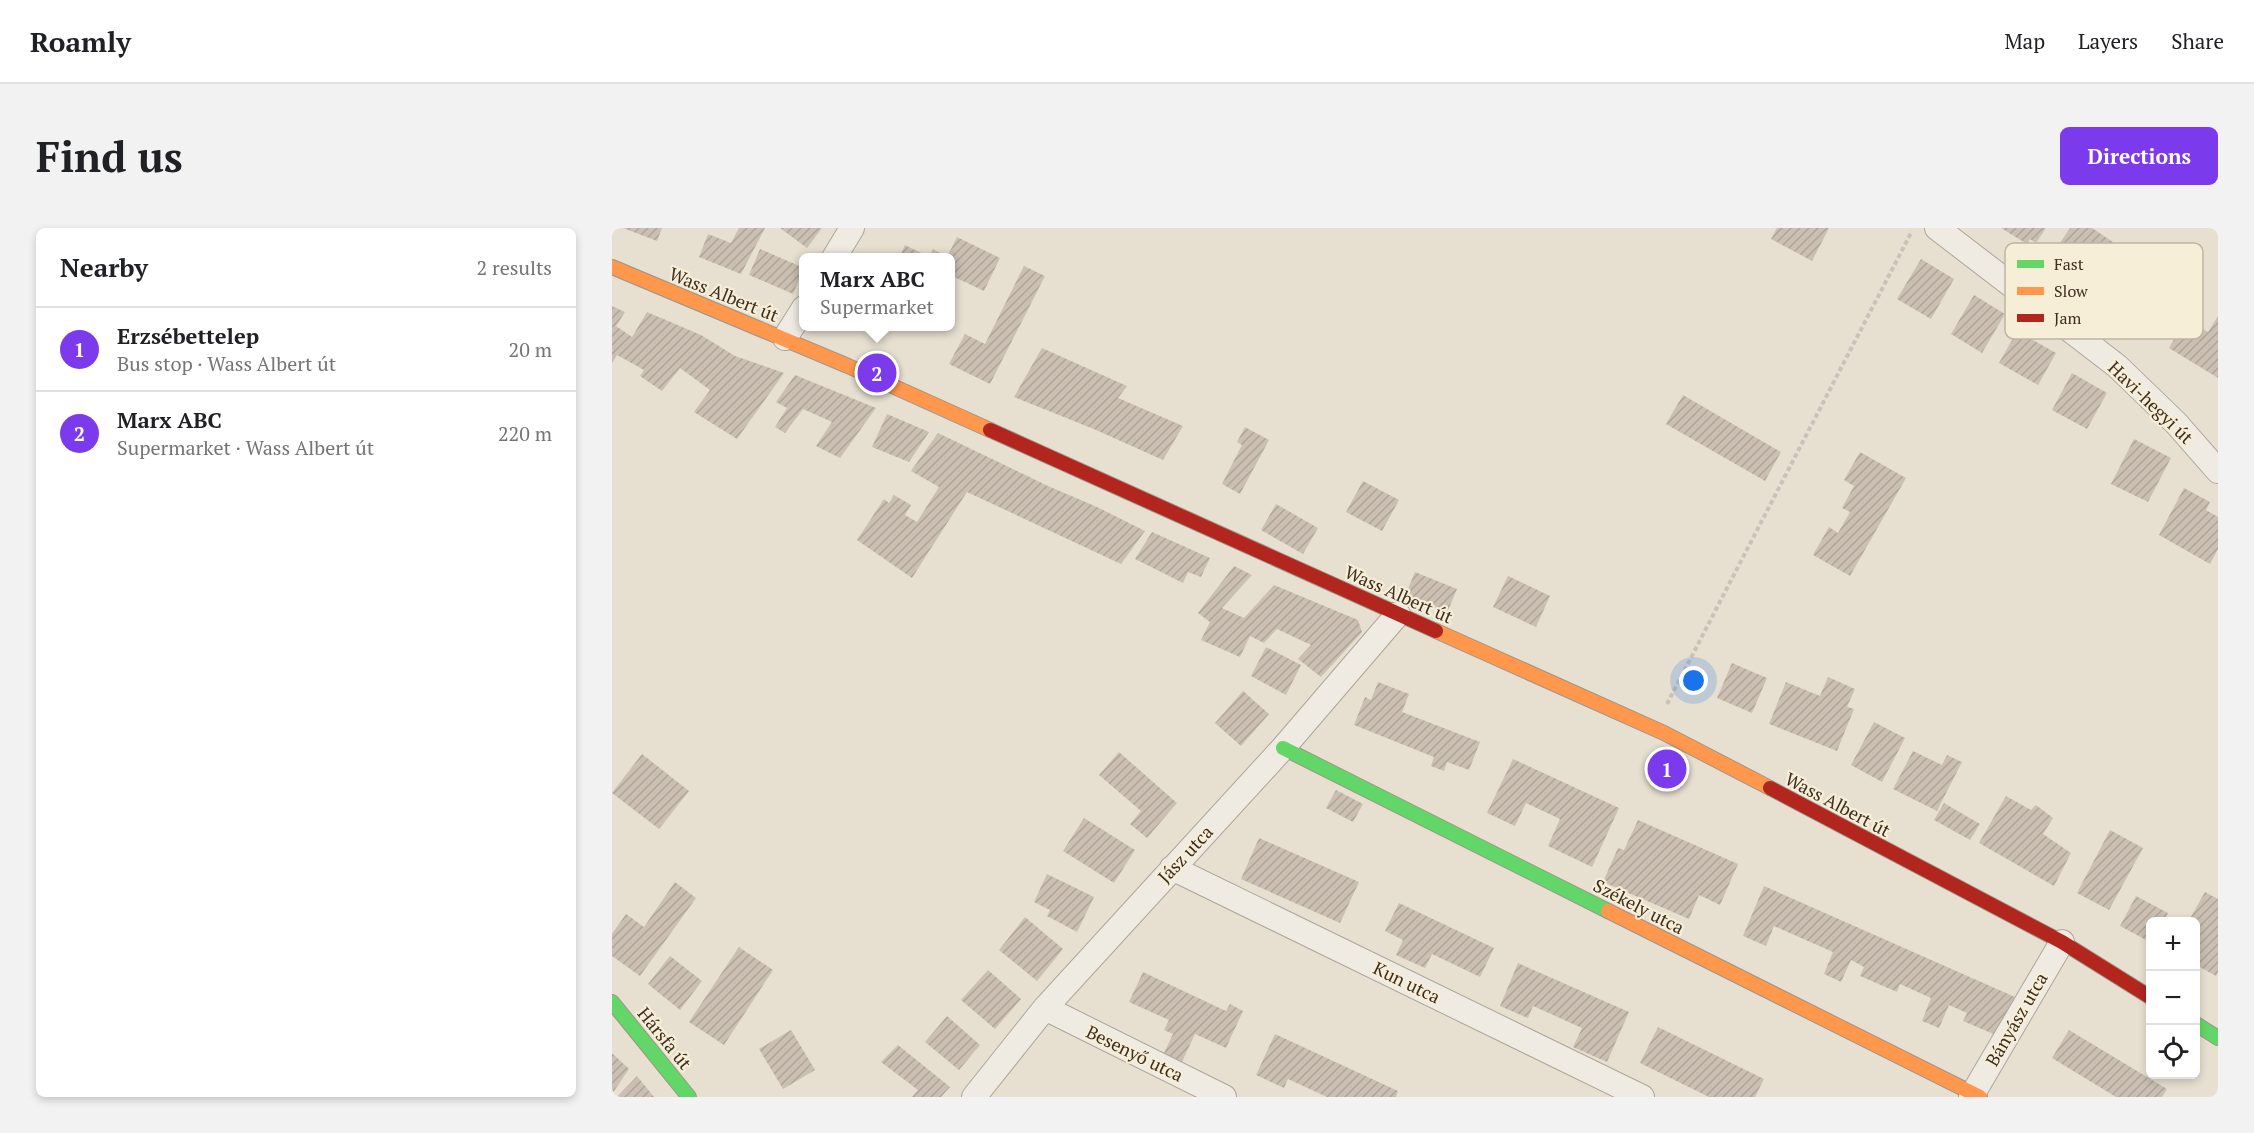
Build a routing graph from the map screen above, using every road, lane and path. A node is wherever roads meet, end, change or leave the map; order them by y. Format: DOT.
graph roads {
  1 [pos="852,228"];
  2 [pos="1914,228"];
  3 [pos="1936,228"];
  4 [pos="837,253"];
  5 [pos="612,267"];
  6 [pos="2005,281"];
  7 [pos="799,316"];
  8 [pos="786,338"];
  9 [pos="2082,339"];
  10 [pos="2218,471"];
  11 [pos="1398,614"];
  12 [pos="1654,728"];
  13 [pos="1283,748"];
  14 [pos="1172,868"];
  15 [pos="2062,942"];
  16 [pos="2146,993"];
  17 [pos="612,1002"];
  18 [pos="1045,1008"];
  19 [pos="2198,1025"];
  20 [pos="2218,1038"];
  21 [pos="1974,1096"];
  22 [pos="688,1097"];
  23 [pos="974,1097"];
  24 [pos="1224,1097"];
  25 [pos="1642,1097"];
  1 -- 4 [label="street"];
  2 -- 12 [label="path"];
  3 -- 6 [label="street, Havi-hegyi út"];
  5 -- 8 [label="street, Wass Albert út"];
  7 -- 8 [label="street"];
  8 -- 11 [label="street, Wass Albert út"];
  9 -- 10 [label="street, Havi-hegyi út"];
  11 -- 12 [label="street, Wass Albert út"];
  11 -- 13 [label="street, Jász utca"];
  12 -- 15 [label="street, Wass Albert út"];
  13 -- 14 [label="street, Jász utca"];
  13 -- 21 [label="street, Székely utca"];
  14 -- 18 [label="street, Jász utca"];
  14 -- 25 [label="street, Kun utca"];
  15 -- 16 [label="street, Wass Albert út"];
  15 -- 21 [label="street, Bányász utca"];
  17 -- 22 [label="street, Hársfa út"];
  18 -- 23 [label="street, Jász utca"];
  18 -- 24 [label="street, Besenyő utca"];
  19 -- 20 [label="street"];
}
